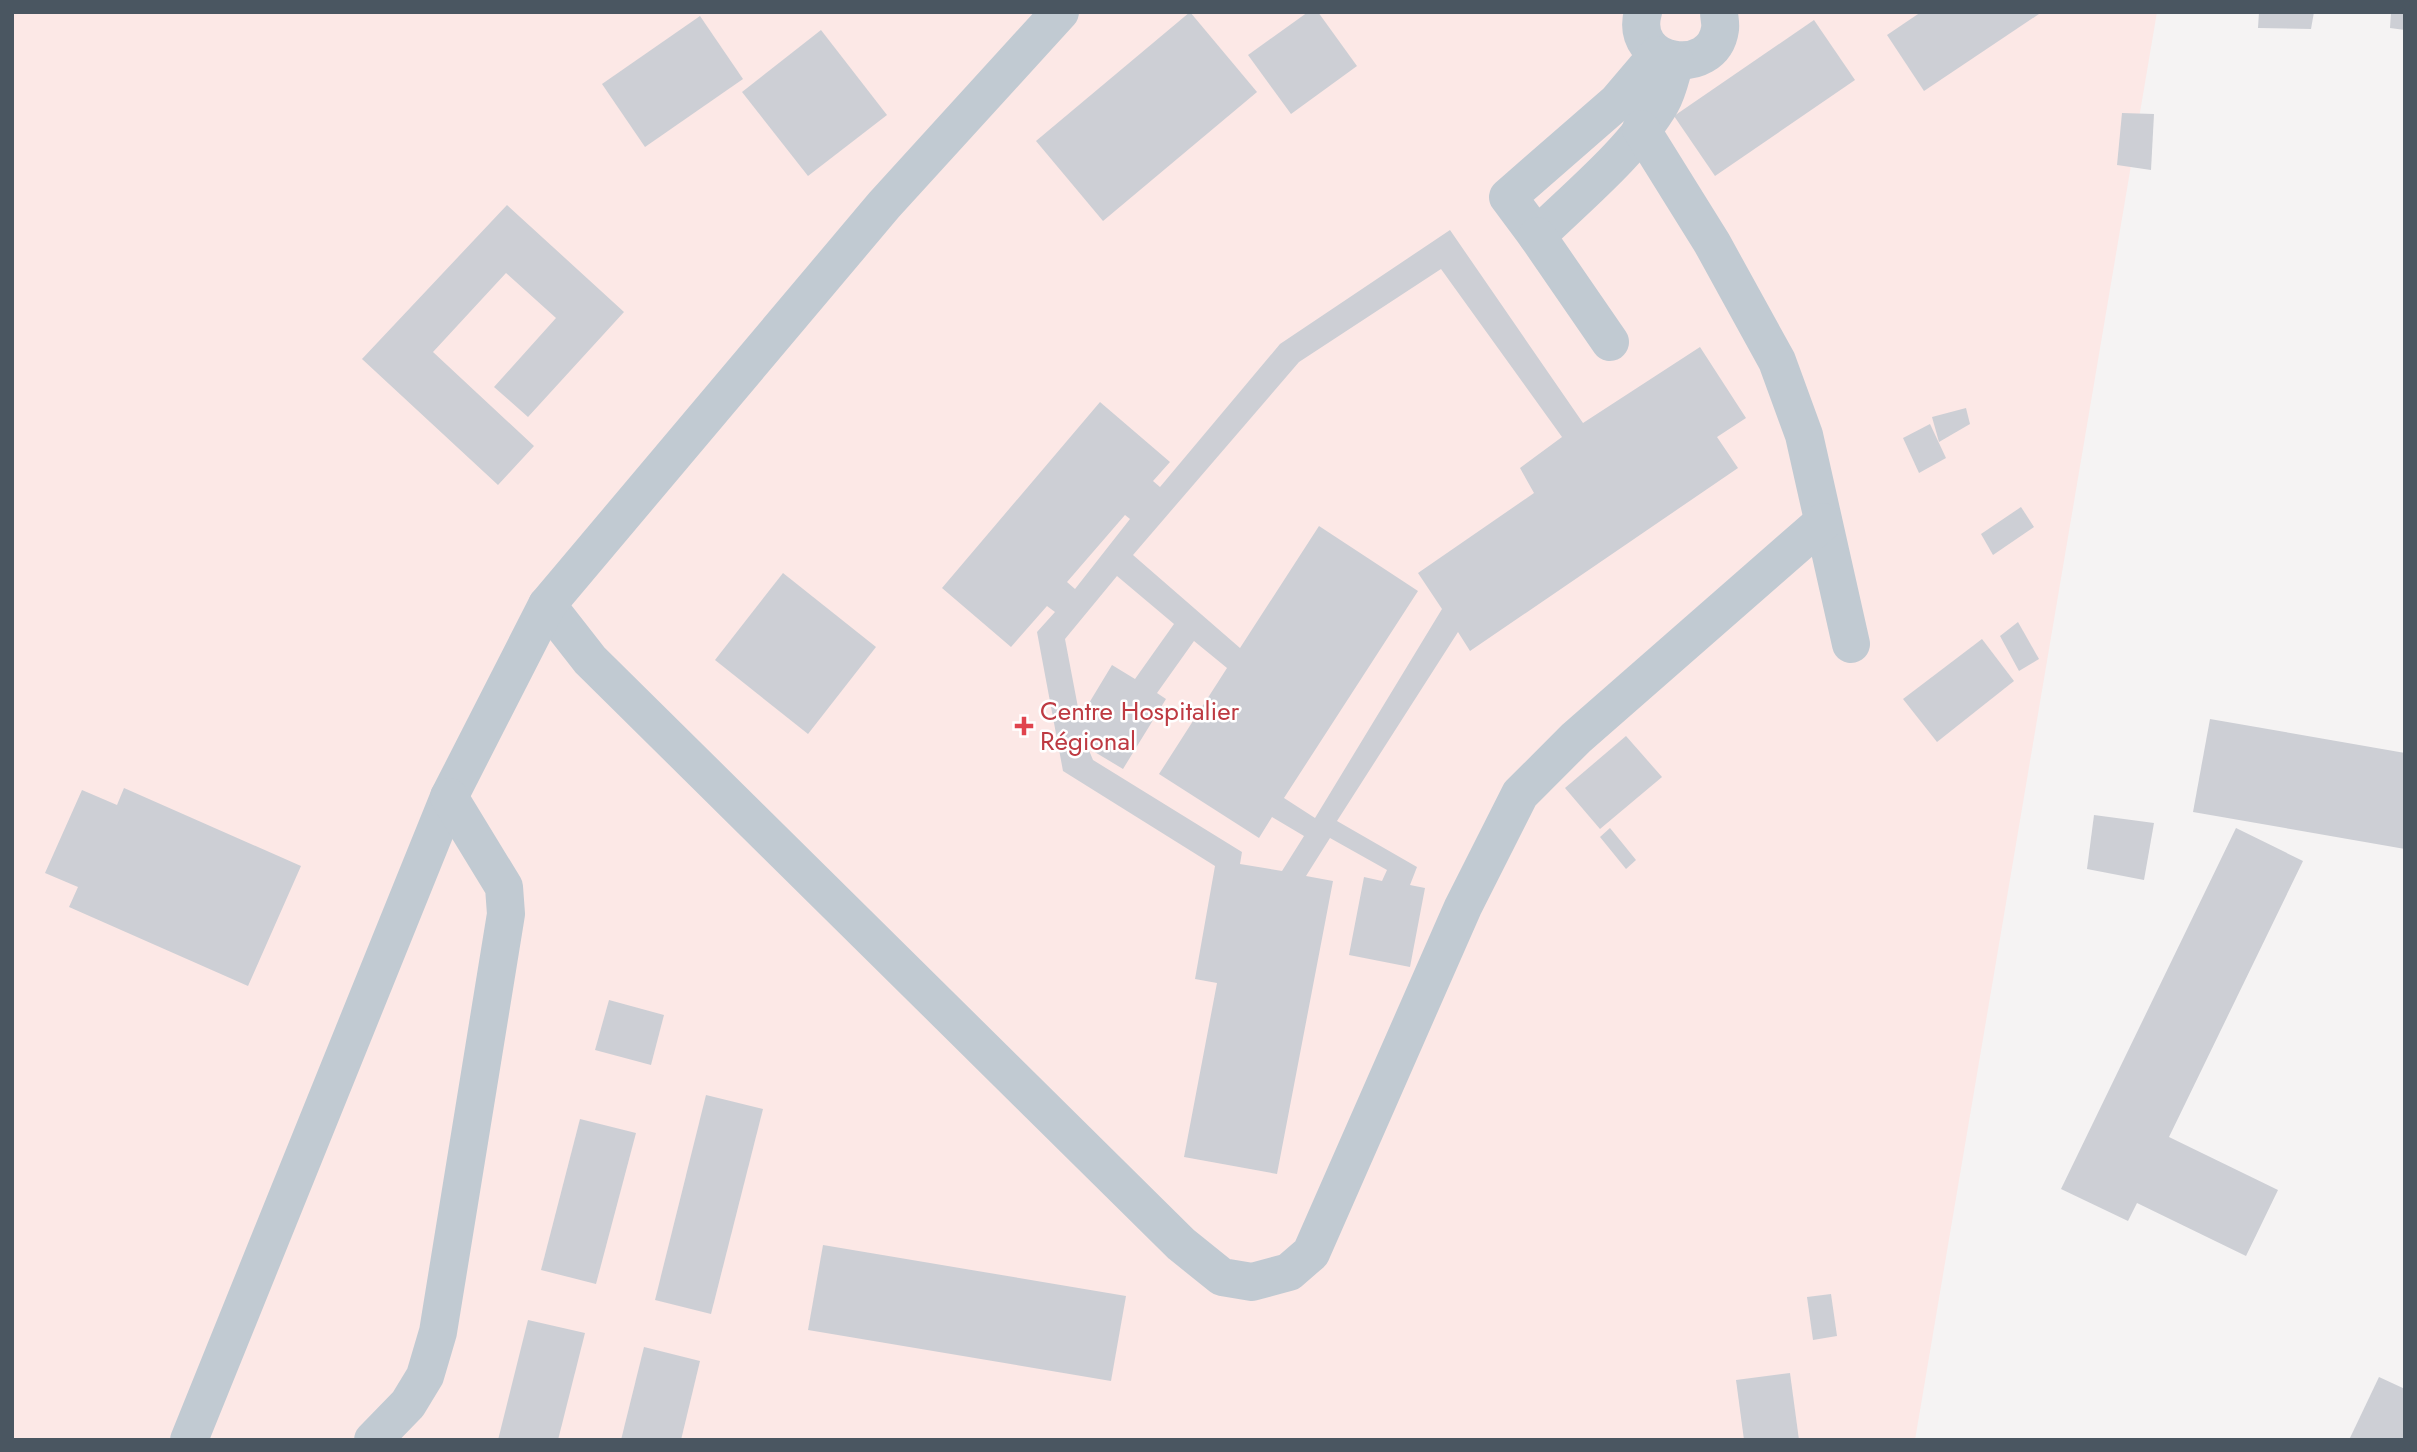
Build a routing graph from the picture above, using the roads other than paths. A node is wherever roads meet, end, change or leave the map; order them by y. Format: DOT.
graph roads {
  1 [pos="1641,14"];
  2 [pos="1044,18"];
  3 [pos="1728,18"];
  4 [pos="1666,58"];
  5 [pos="1641,129"];
  6 [pos="1537,236"];
  7 [pos="1610,342"];
  8 [pos="1823,522"];
  9 [pos="547,605"];
  10 [pos="1851,644"];
  11 [pos="449,797"];
  12 [pos="189,1440"];
  13 [pos="373,1440"];
  1 -- 4 [label="lane"];
  2 -- 9 [label="lane"];
  3 -- 4 [label="lane"];
  4 -- 5 [label="lane"];
  4 -- 6 [label="lane"];
  5 -- 6 [label="lane"];
  5 -- 8 [label="lane"];
  6 -- 7 [label="lane"];
  8 -- 9 [label="lane"];
  8 -- 10 [label="lane"];
  9 -- 11 [label="lane"];
  11 -- 12 [label="lane"];
  11 -- 13 [label="lane"];
}
